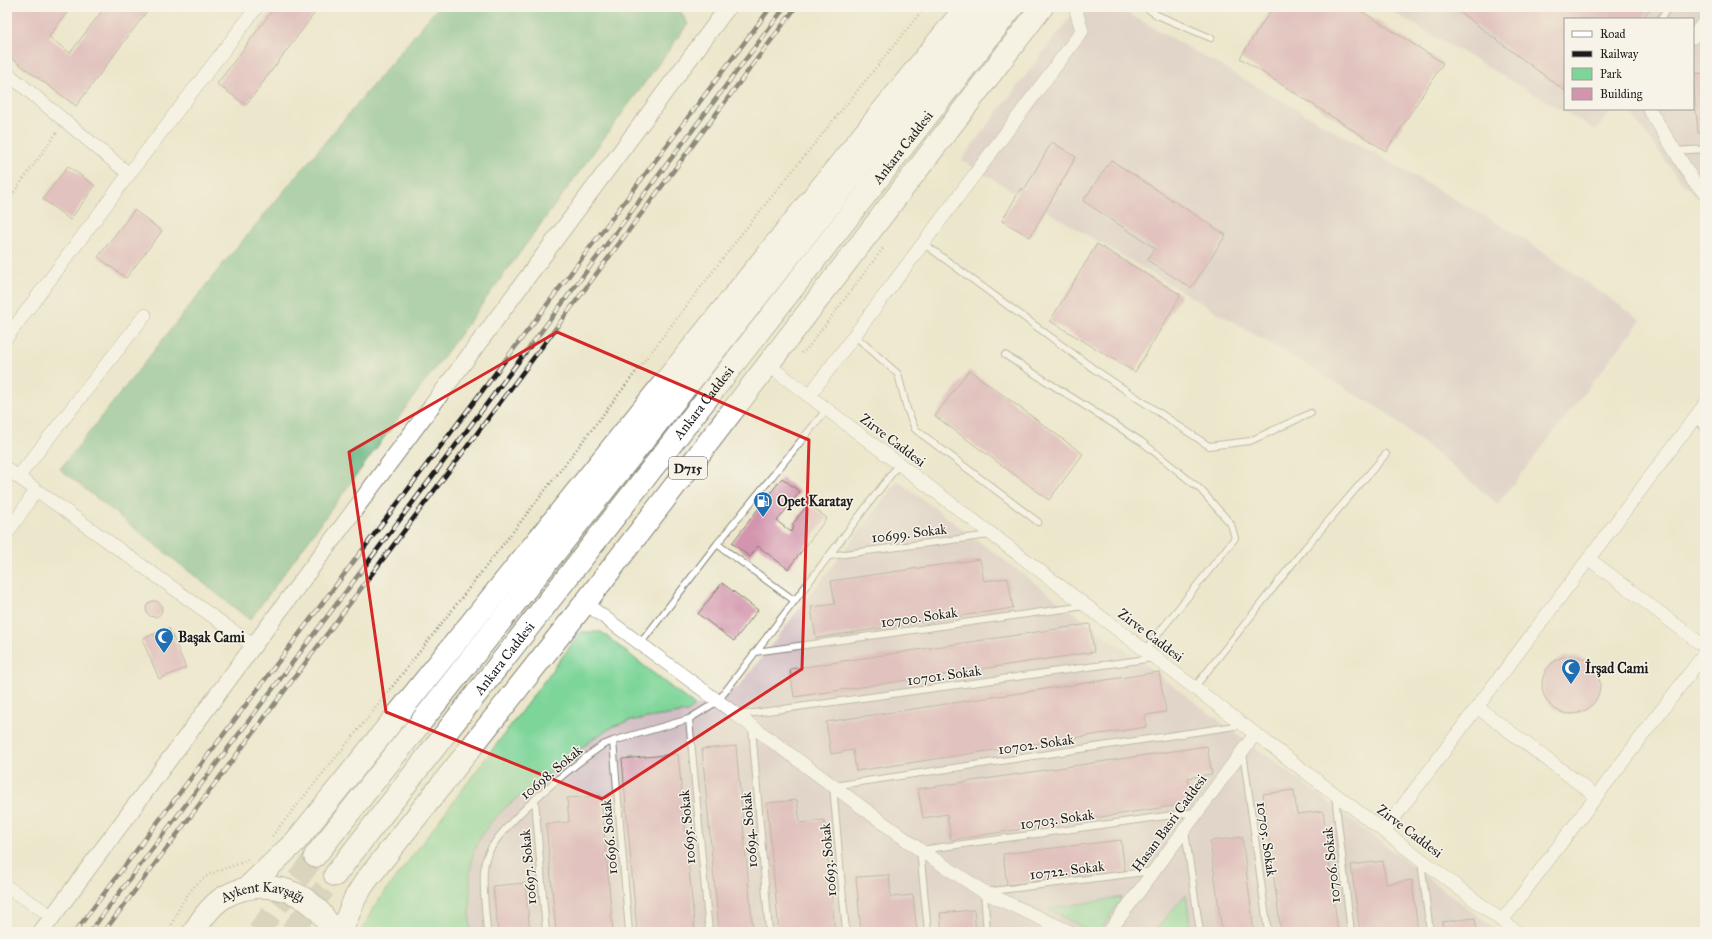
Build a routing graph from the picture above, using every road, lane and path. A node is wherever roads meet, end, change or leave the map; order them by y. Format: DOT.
graph roads {
  1 [pos="257,7"];
  2 [pos="728,7"];
  3 [pos="925,7"];
  4 [pos="966,7"];
  5 [pos="986,7"];
  6 [pos="1012,7"];
  7 [pos="1042,7"];
  8 [pos="1075,7"];
  9 [pos="1145,7"];
  10 [pos="1670,7"];
  11 [pos="1661,18"];
  12 [pos="1705,21"];
  13 [pos="1694,36"];
  14 [pos="1211,38"];
  15 [pos="7,73"];
  16 [pos="1650,110"];
  17 [pos="65,121"];
  18 [pos="1705,149"];
  19 [pos="1674,151"];
  20 [pos="129,174"];
  21 [pos="1705,193"];
  22 [pos="7,202"];
  23 [pos="923,242"];
  24 [pos="144,315"];
  25 [pos="854,336"];
  26 [pos="7,337"];
  27 [pos="1005,355"];
  28 [pos="767,364"];
  29 [pos="809,396"];
  30 [pos="1705,404"];
  31 [pos="827,409"];
  32 [pos="1311,413"];
  33 [pos="1694,419"];
  34 [pos="1705,428"];
  35 [pos="1386,454"];
  36 [pos="899,464"];
  37 [pos="7,469"];
  38 [pos="18,477"];
  39 [pos="36,490"];
  40 [pos="1038,522"];
  41 [pos="7,534"];
  42 [pos="992,534"];
  43 [pos="717,544"];
  44 [pos="829,556"];
  45 [pos="1589,559"];
  46 [pos="795,601"];
  47 [pos="585,603"];
  48 [pos="1086,606"];
  49 [pos="640,644"];
  50 [pos="254,646"];
  51 [pos="1705,647"];
  52 [pos="755,652"];
  53 [pos="1705,653"];
  54 [pos="1150,654"];
  55 [pos="1194,688"];
  56 [pos="718,701"];
  57 [pos="1478,708"];
  58 [pos="737,715"];
  59 [pos="689,719"];
  60 [pos="1244,725"];
  61 [pos="752,727"];
  62 [pos="1255,734"];
  63 [pos="613,741"];
  64 [pos="1243,750"];
  65 [pos="833,786"];
  66 [pos="1335,794"];
  67 [pos="1596,796"];
  68 [pos="535,800"];
  69 [pos="1197,812"];
  70 [pos="1184,830"];
  71 [pos="1384,832"];
  72 [pos="271,838"];
  73 [pos="920,850"];
  74 [pos="254,854"];
  75 [pos="315,856"];
  76 [pos="1421,860"];
  77 [pos="1154,871"];
  78 [pos="335,875"];
  79 [pos="7,887"];
  80 [pos="248,887"];
  81 [pos="984,892"];
  82 [pos="53,917"];
  83 [pos="1502,921"];
  84 [pos="1515,931"];
  85 [pos="41,932"];
  86 [pos="169,932"];
  87 [pos="194,932"];
  88 [pos="332,932"];
  89 [pos="341,932"];
  90 [pos="487,932"];
  91 [pos="546,932"];
  92 [pos="629,932"];
  93 [pos="709,932"];
  94 [pos="769,932"];
  95 [pos="846,932"];
  96 [pos="928,932"];
  97 [pos="987,932"];
  98 [pos="1070,932"];
  99 [pos="1109,932"];
  100 [pos="1200,932"];
  101 [pos="1268,932"];
  102 [pos="1351,932"];
  103 [pos="1430,932"];
  1 -- 20 [label="street"];
  2 -- 50 [label="street"];
  3 -- 72 [label="path"];
  4 -- 80 [label="highway"];
  5 -- 75 [label="highway, Ankara Caddesi"];
  6 -- 78 [label="highway, Ankara Caddesi / D715"];
  7 -- 28 [label="highway, D715"];
  8 -- 23 [label="street"];
  9 -- 14 [label="lane"];
  10 -- 11 [label="lane"];
  12 -- 13 [label="street"];
  15 -- 17 [label="street"];
  16 -- 19 [label="street"];
  17 -- 20 [label="street"];
  17 -- 22 [label="path"];
  18 -- 19 [label="lane"];
  19 -- 21 [label="street"];
  20 -- 26 [label="street"];
  23 -- 25 [label="street"];
  23 -- 32 [label="lane"];
  24 -- 38 [label="street"];
  25 -- 29 [label="street"];
  25 -- 40 [label="lane"];
  27 -- 54 [label="lane"];
  28 -- 29 [label="street, Zirve Caddesi"];
  28 -- 47 [label="highway, D715"];
  29 -- 31 [label="street, Zirve Caddesi"];
  30 -- 33 [label="street"];
  31 -- 36 [label="street, Zirve Caddesi"];
  31 -- 43 [label="lane"];
  33 -- 34 [label="lane"];
  33 -- 45 [label="street"];
  35 -- 55 [label="lane"];
  36 -- 42 [label="street, Zirve Caddesi"];
  36 -- 44 [label="lane"];
  37 -- 38 [label="street"];
  38 -- 39 [label="street"];
  39 -- 41 [label="street"];
  39 -- 50 [label="street"];
  42 -- 44 [label="lane, 10699. Sokak"];
  42 -- 48 [label="street, Zirve Caddesi"];
  43 -- 46 [label="lane"];
  43 -- 49 [label="lane"];
  44 -- 46 [label="lane"];
  45 -- 51 [label="street"];
  45 -- 57 [label="street"];
  46 -- 52 [label="lane"];
  47 -- 49 [label="street"];
  47 -- 89 [label="highway, D715"];
  48 -- 52 [label="lane, 10700. Sokak"];
  48 -- 54 [label="street, Zirve Caddesi"];
  49 -- 56 [label="street"];
  50 -- 82 [label="street"];
  52 -- 56 [label="lane"];
  53 -- 67 [label="street"];
  54 -- 55 [label="street, Zirve Caddesi"];
  54 -- 58 [label="lane, 10701. Sokak"];
  55 -- 60 [label="street, Zirve Caddesi"];
  56 -- 58 [label="street"];
  56 -- 59 [label="lane, 10698. Sokak"];
  57 -- 67 [label="street"];
  57 -- 71 [label="street"];
  58 -- 61 [label="street"];
  59 -- 63 [label="lane, 10698. Sokak"];
  59 -- 93 [label="lane, 10695. Sokak"];
  60 -- 62 [label="street, Zirve Caddesi"];
  60 -- 65 [label="lane, 10702. Sokak"];
  61 -- 65 [label="street"];
  61 -- 94 [label="lane, 10694. Sokak"];
  62 -- 64 [label="street, Hasan Basri Caddesi"];
  62 -- 66 [label="street, Zirve Caddesi"];
  63 -- 68 [label="lane, 10698. Sokak"];
  63 -- 92 [label="lane, 10696. Sokak"];
  64 -- 69 [label="street, Hasan Basri Caddesi"];
  64 -- 101 [label="lane, 10705. Sokak"];
  65 -- 73 [label="street"];
  65 -- 95 [label="lane, 10693. Sokak"];
  66 -- 71 [label="street, Zirve Caddesi"];
  66 -- 102 [label="lane, 10706. Sokak"];
  67 -- 83 [label="street"];
  68 -- 90 [label="lane, 10698. Sokak"];
  68 -- 91 [label="lane, 10697. Sokak"];
  69 -- 70 [label="street, Hasan Basri Caddesi"];
  69 -- 73 [label="lane, 10703. Sokak"];
  70 -- 77 [label="street, Hasan Basri Caddesi"];
  70 -- 100 [label="lane"];
  71 -- 76 [label="street, Zirve Caddesi"];
  73 -- 81 [label="street"];
  73 -- 96 [label="lane"];
  74 -- 86 [label="path"];
  76 -- 83 [label="street, Zirve Caddesi"];
  76 -- 103 [label="lane"];
  77 -- 81 [label="lane, 10722. Sokak"];
  77 -- 99 [label="street, Hasan Basri Caddesi"];
  79 -- 82 [label="street"];
  80 -- 87 [label="highway, Aykent Kavşağı"];
  80 -- 88 [label="highway, Aykent Kavşağı"];
  81 -- 97 [label="lane"];
  81 -- 98 [label="street"];
  82 -- 85 [label="street"];
  83 -- 84 [label="street, Zirve Caddesi"];
}
